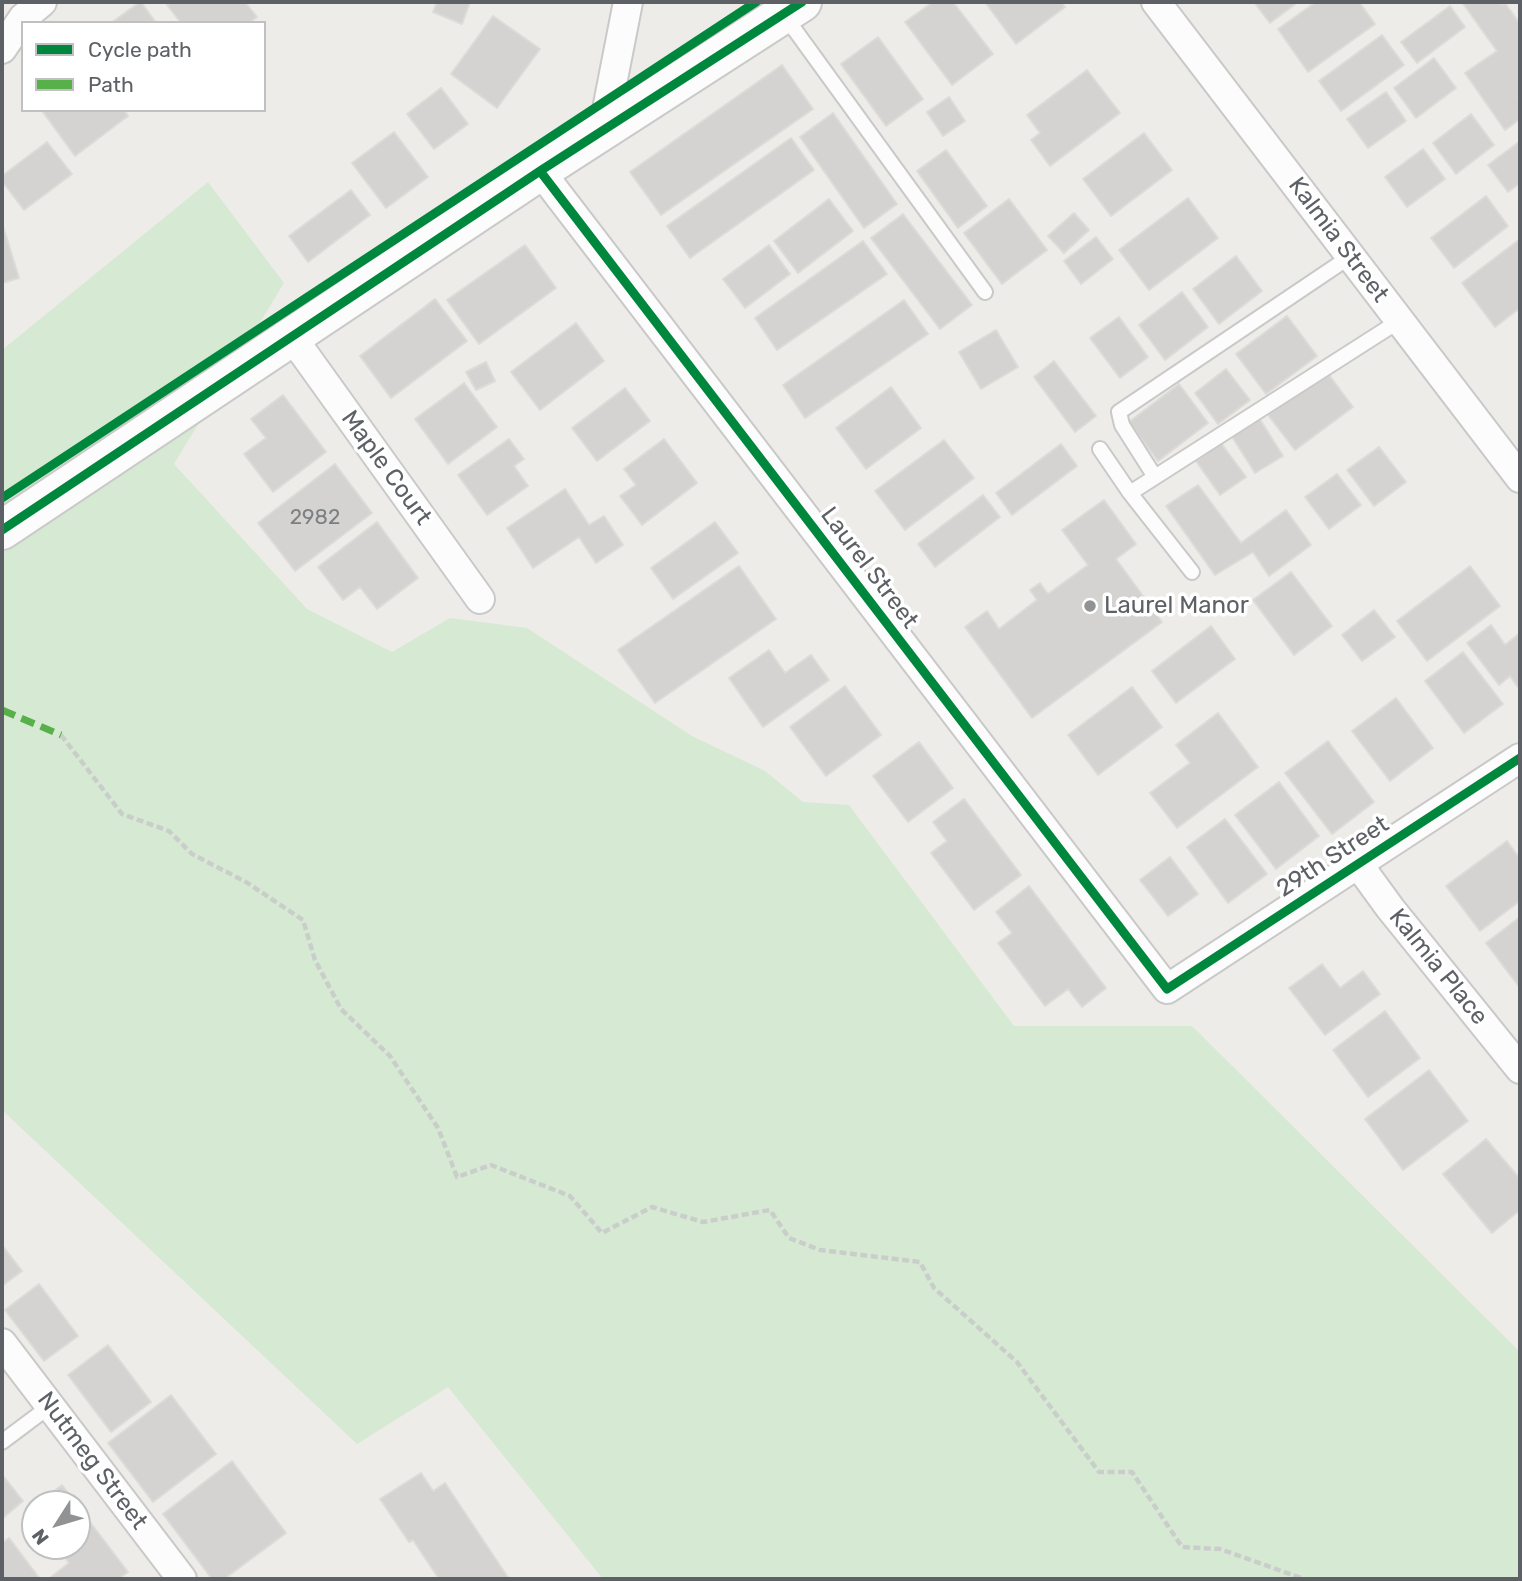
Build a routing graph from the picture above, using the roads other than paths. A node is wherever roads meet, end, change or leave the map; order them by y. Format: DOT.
graph roads {
  1 [pos="42,2"];
  2 [pos="628,2"];
  3 [pos="1156,2"];
  4 [pos="792,8"];
  5 [pos="2,49"];
  6 [pos="603,130"];
  7 [pos="540,171"];
  8 [pos="1351,256"];
  9 [pos="985,292"];
  10 [pos="1399,321"];
  11 [pos="292,337"];
  12 [pos="1100,449"];
  13 [pos="1155,477"];
  14 [pos="1520,478"];
  15 [pos="1130,493"];
  16 [pos="2,530"];
  17 [pos="1192,572"];
  18 [pos="480,599"];
  19 [pos="1518,764"];
  20 [pos="1358,864"];
  21 [pos="1167,989"];
  22 [pos="1520,1069"];
  23 [pos="2,1343"];
  24 [pos="50,1406"];
  25 [pos="2,1442"];
  26 [pos="181,1579"];
  1 -- 5 [label="street"];
  2 -- 6 [label="street"];
  3 -- 8 [label="street, Kalmia Street"];
  4 -- 6 [label="main road"];
  4 -- 9 [label="lane"];
  6 -- 7 [label="main road"];
  7 -- 11 [label="main road"];
  7 -- 21 [label="street, Laurel Street"];
  8 -- 10 [label="street, Kalmia Street"];
  8 -- 13 [label="lane"];
  10 -- 13 [label="lane"];
  10 -- 14 [label="street, Kalmia Street"];
  11 -- 16 [label="main road"];
  11 -- 18 [label="street, Maple Court"];
  12 -- 15 [label="lane"];
  13 -- 15 [label="lane"];
  15 -- 17 [label="lane"];
  19 -- 20 [label="street, 29th Street"];
  20 -- 21 [label="street, 29th Street"];
  20 -- 22 [label="street, Kalmia Place"];
  23 -- 24 [label="street, Nutmeg Street"];
  24 -- 25 [label="lane"];
  24 -- 26 [label="street, Nutmeg Street"];
}
